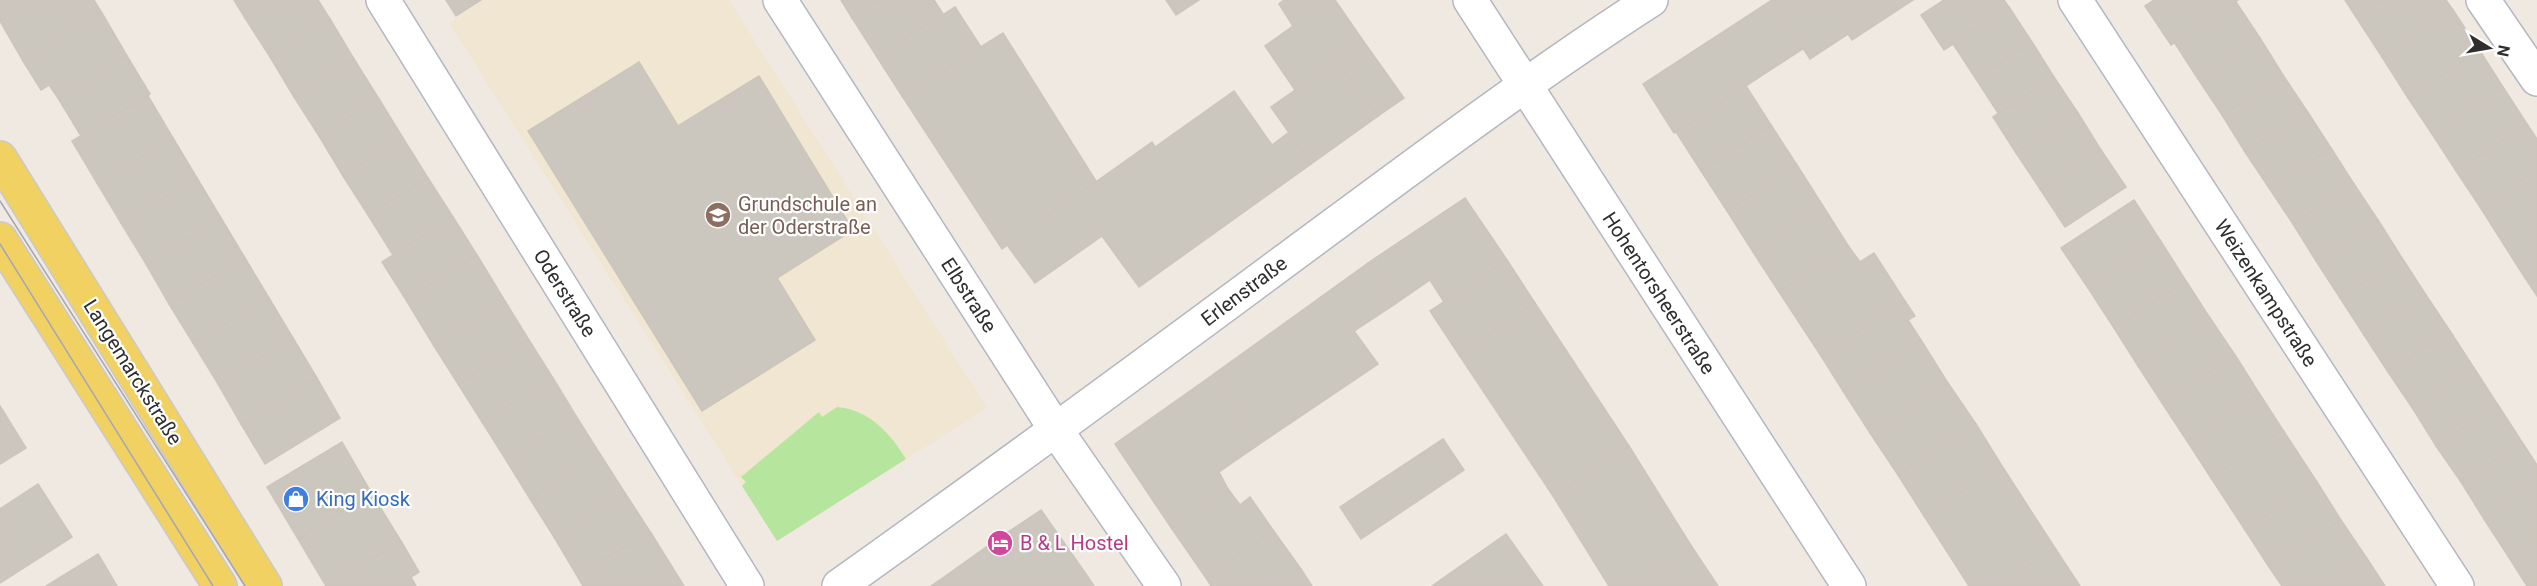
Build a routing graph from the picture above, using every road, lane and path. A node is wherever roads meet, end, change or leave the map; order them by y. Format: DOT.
graph roads {
  1 [pos="382,0"];
  2 [pos="780,0"];
  3 [pos="1470,0"];
  4 [pos="1651,0"];
  5 [pos="2075,0"];
  6 [pos="2484,0"];
  7 [pos="2537,79"];
  8 [pos="1525,86"];
  9 [pos="0,158"];
  10 [pos="0,239"];
  11 [pos="1056,430"];
  12 [pos="220,586"];
  13 [pos="265,586"];
  14 [pos="747,586"];
  15 [pos="839,586"];
  16 [pos="1164,586"];
  17 [pos="1849,586"];
  18 [pos="2457,586"];
  1 -- 14 [label="street, Oderstraße"];
  2 -- 11 [label="street, Elbstraße"];
  3 -- 8 [label="street, Hohentorsheerstraße"];
  4 -- 8 [label="street, Erlenstraße"];
  5 -- 18 [label="street, Weizenkampstraße"];
  6 -- 7 [label="street"];
  8 -- 11 [label="street, Erlenstraße"];
  8 -- 17 [label="street, Hohentorsheerstraße"];
  9 -- 13 [label="main road, Langemarckstraße"];
  10 -- 12 [label="main road, Langemarckstraße"];
  11 -- 15 [label="street, Erlenstraße"];
  11 -- 16 [label="street, Elbstraße"];
}
